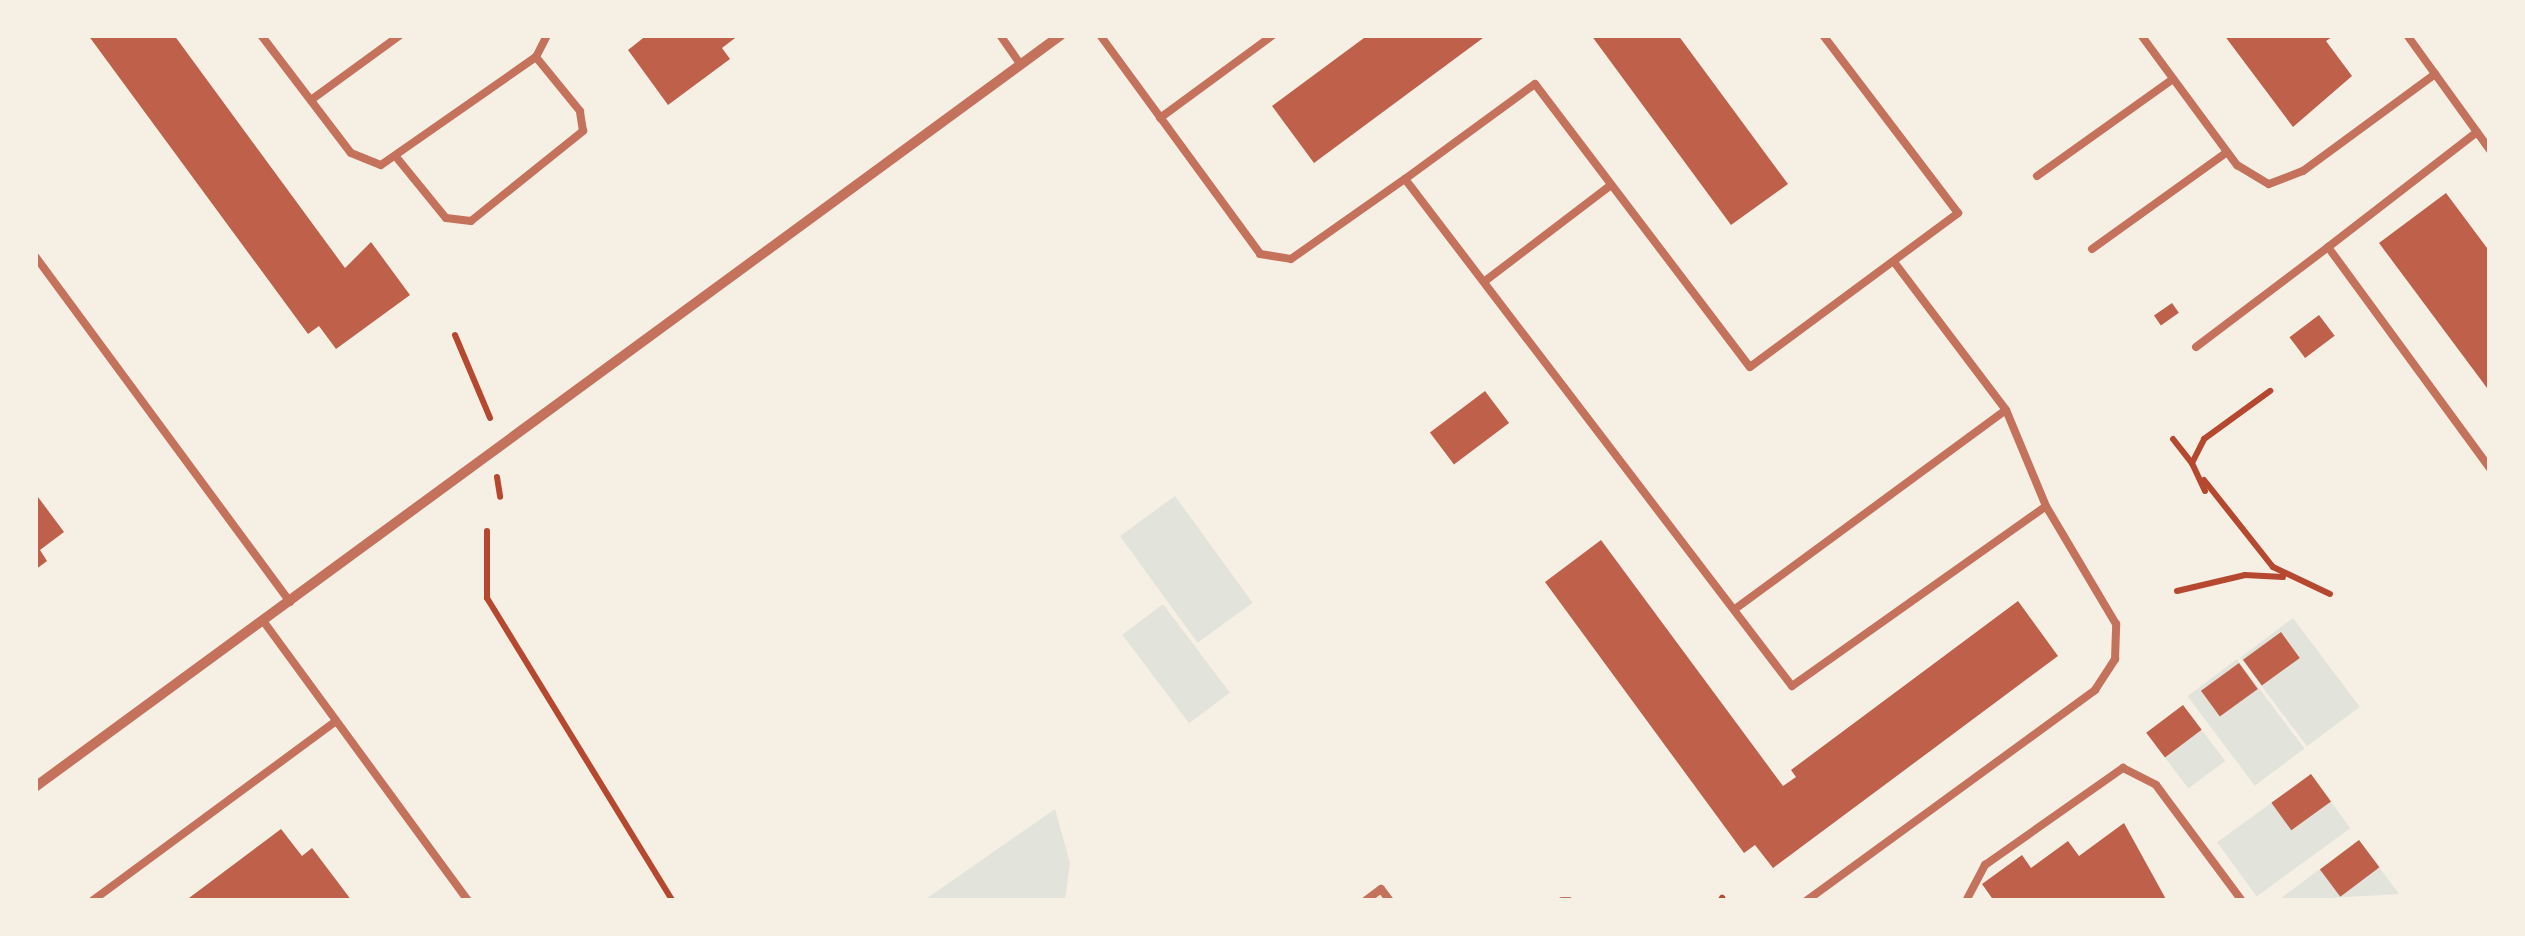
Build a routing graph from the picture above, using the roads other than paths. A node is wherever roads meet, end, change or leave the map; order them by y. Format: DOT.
graph roads {
  1 [pos="261,35"];
  2 [pos="400,35"];
  3 [pos="547,35"];
  4 [pos="1000,35"];
  5 [pos="1061,35"];
  6 [pos="1100,35"];
  7 [pos="1273,35"];
  8 [pos="1822,35"];
  9 [pos="2141,35"];
  10 [pos="2407,35"];
  11 [pos="536,57"];
  12 [pos="1020,64"];
  13 [pos="2436,74"];
  14 [pos="2174,79"];
  15 [pos="311,100"];
  16 [pos="1160,118"];
  17 [pos="2477,132"];
  18 [pos="2490,150"];
  19 [pos="2227,152"];
  20 [pos="397,158"];
  21 [pos="2037,176"];
  22 [pos="1406,179"];
  23 [pos="1611,185"];
  24 [pos="2328,246"];
  25 [pos="2092,248"];
  26 [pos="35,256"];
  27 [pos="1894,262"];
  28 [pos="1485,281"];
  29 [pos="2196,347"];
  30 [pos="2006,410"];
  31 [pos="2490,468"];
  32 [pos="2046,506"];
  33 [pos="290,602"];
  34 [pos="1735,609"];
  35 [pos="264,622"];
  36 [pos="335,722"];
  37 [pos="35,787"];
  38 [pos="92,901"];
  39 [pos="468,901"];
  40 [pos="1366,901"];
  41 [pos="1390,901"];
  42 [pos="1806,901"];
  43 [pos="1966,901"];
  44 [pos="2242,901"];
  1 -- 15 [label="lane"];
  2 -- 15 [label="lane"];
  3 -- 11 [label="lane"];
  4 -- 12 [label="lane"];
  5 -- 12 [label="street"];
  6 -- 16 [label="lane"];
  7 -- 16 [label="lane"];
  8 -- 27 [label="lane"];
  9 -- 14 [label="lane"];
  10 -- 13 [label="lane"];
  11 -- 20 [label="lane"];
  11 -- 20 [label="lane"];
  12 -- 33 [label="street"];
  13 -- 17 [label="lane"];
  13 -- 19 [label="lane"];
  14 -- 19 [label="lane"];
  14 -- 21 [label="lane"];
  15 -- 20 [label="lane"];
  16 -- 22 [label="lane"];
  17 -- 18 [label="lane"];
  17 -- 24 [label="lane"];
  19 -- 25 [label="lane"];
  22 -- 23 [label="lane"];
  22 -- 28 [label="lane"];
  23 -- 27 [label="lane"];
  23 -- 28 [label="lane"];
  24 -- 29 [label="lane"];
  24 -- 31 [label="lane"];
  26 -- 33 [label="lane"];
  27 -- 30 [label="lane"];
  28 -- 34 [label="lane"];
  30 -- 32 [label="lane"];
  30 -- 34 [label="lane"];
  32 -- 34 [label="lane"];
  32 -- 42 [label="lane"];
  33 -- 35 [label="street"];
  35 -- 36 [label="lane"];
  35 -- 37 [label="street"];
  36 -- 38 [label="lane"];
  36 -- 39 [label="lane"];
  40 -- 41 [label="lane"];
  43 -- 44 [label="lane"];
}
